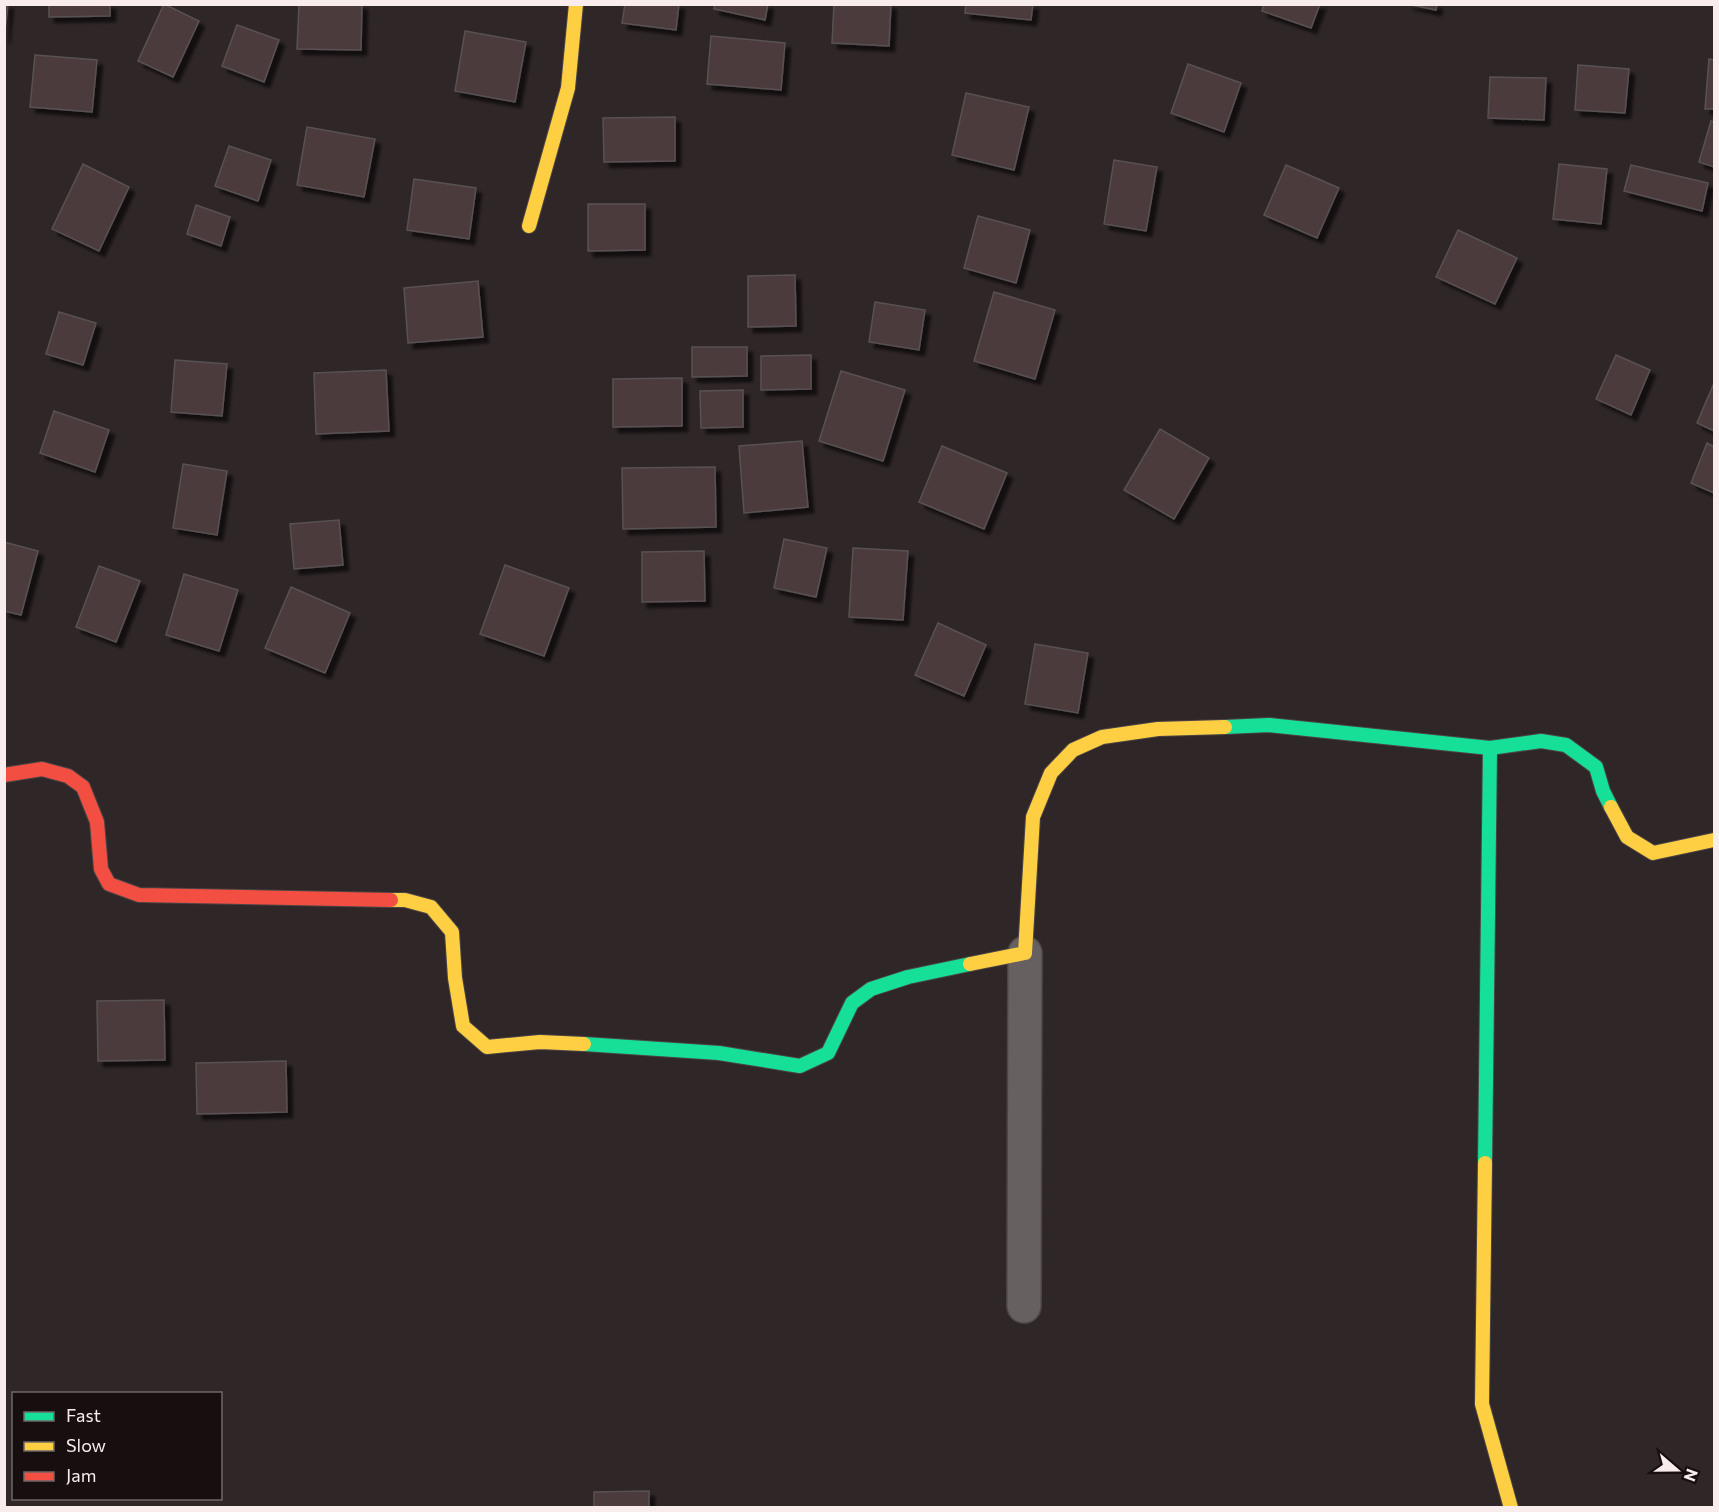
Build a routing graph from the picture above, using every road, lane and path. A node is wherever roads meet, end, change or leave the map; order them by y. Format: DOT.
graph roads {
  1 [pos="576,4"];
  2 [pos="528,226"];
  3 [pos="1490,748"];
  4 [pos="4,775"];
  5 [pos="1714,840"];
  6 [pos="1024,953"];
  7 [pos="1024,1306"];
  8 [pos="1511,1508"];
  1 -- 2 [label="street"];
  3 -- 5 [label="street"];
  3 -- 6 [label="street"];
  3 -- 8 [label="street"];
  4 -- 6 [label="street"];
  6 -- 7 [label="street"];
}
